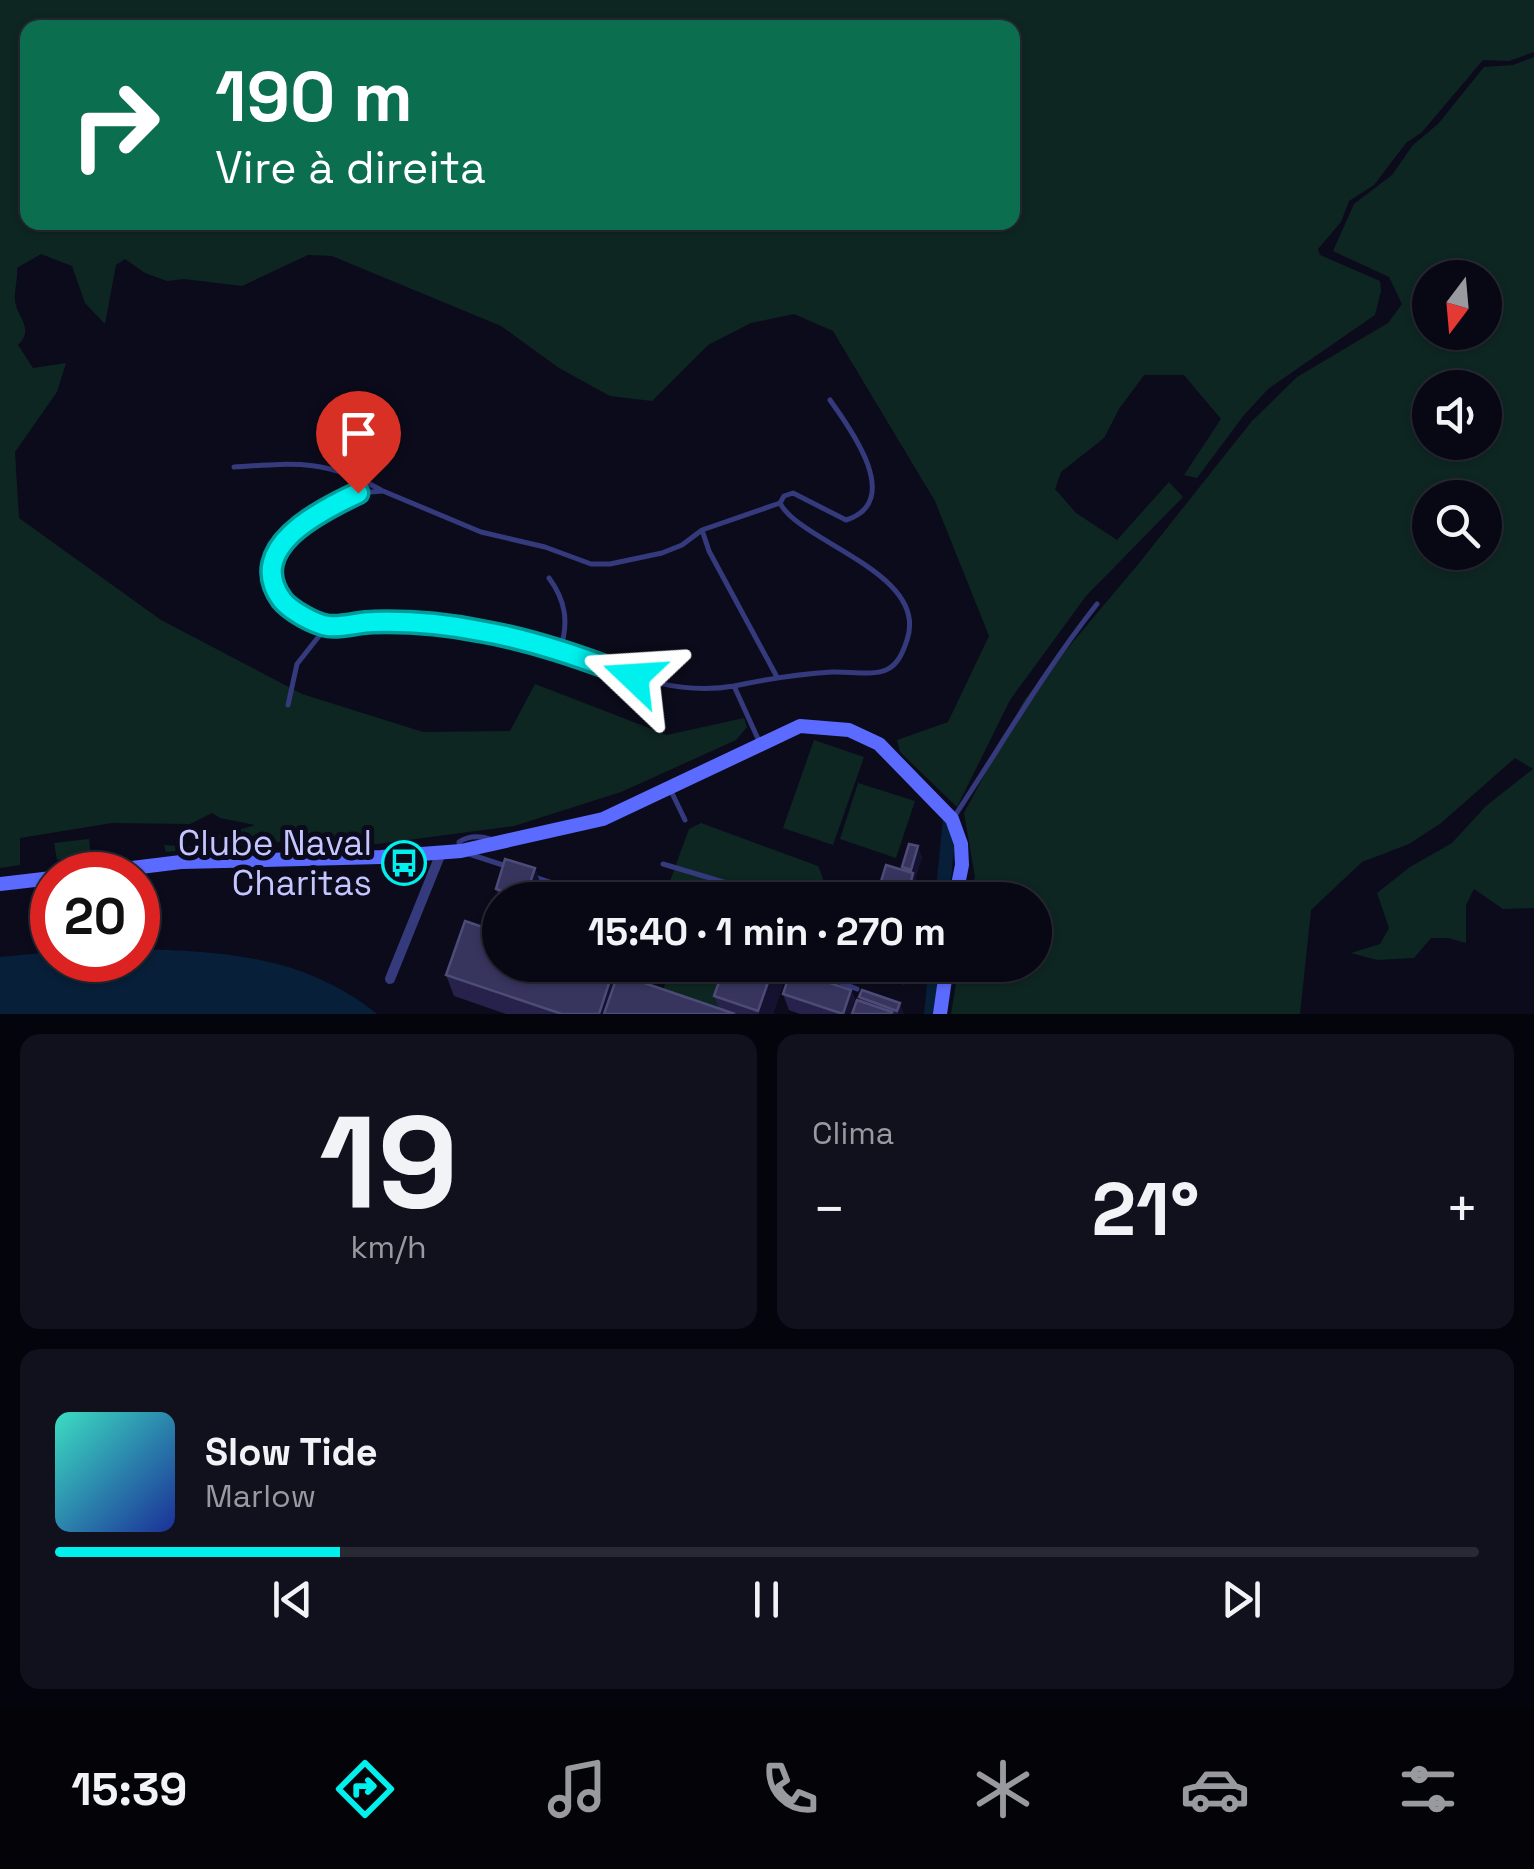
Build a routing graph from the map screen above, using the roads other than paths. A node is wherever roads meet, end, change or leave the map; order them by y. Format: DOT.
graph roads {
  1 [pos="830,400"];
  2 [pos="234,468"];
  3 [pos="383,491"];
  4 [pos="780,503"];
  5 [pos="702,530"];
  6 [pos="550,578"];
  7 [pos="1097,604"];
  8 [pos="327,626"];
  9 [pos="560,650"];
  10 [pos="776,676"];
  11 [pos="734,686"];
  12 [pos="288,705"];
  13 [pos="760,743"];
  14 [pos="671,789"];
  15 [pos="952,819"];
  16 [pos="685,820"];
  17 [pos="461,851"];
  18 [pos="436,854"];
  19 [pos="663,864"];
  20 [pos="160,865"];
  21 [pos="518,871"];
  22 [pos="535,876"];
  23 [pos="30,881"];
  24 [pos="552,882"];
  25 [pos="724,882"];
  26 [pos="958,882"];
  27 [pos="0,884"];
  28 [pos="390,979"];
  29 [pos="626,982"];
  30 [pos="840,982"];
  31 [pos="944,982"];
  32 [pos="624,987"];
  33 [pos="857,989"];
  34 [pos="940,1014"];
  1 -- 4 [label="lane"];
  2 -- 3 [label="lane"];
  3 -- 5 [label="lane"];
  3 -- 8 [label="lane"];
  4 -- 5 [label="lane"];
  4 -- 10 [label="lane"];
  5 -- 10 [label="lane"];
  6 -- 9 [label="lane"];
  7 -- 15 [label="lane"];
  8 -- 9 [label="lane"];
  8 -- 12 [label="lane"];
  9 -- 11 [label="lane"];
  10 -- 11 [label="lane"];
  11 -- 13 [label="lane"];
  13 -- 14 [label="street"];
  13 -- 15 [label="street"];
  14 -- 16 [label="lane"];
  14 -- 17 [label="street"];
  15 -- 26 [label="street"];
  17 -- 18 [label="street"];
  17 -- 21 [label="lane"];
  18 -- 20 [label="street"];
  18 -- 28 [label="street"];
  19 -- 25 [label="lane"];
  22 -- 24 [label="lane"];
  23 -- 27 [label="street"];
  29 -- 32 [label="lane"];
  30 -- 33 [label="lane"];
  31 -- 34 [label="street"];
}
